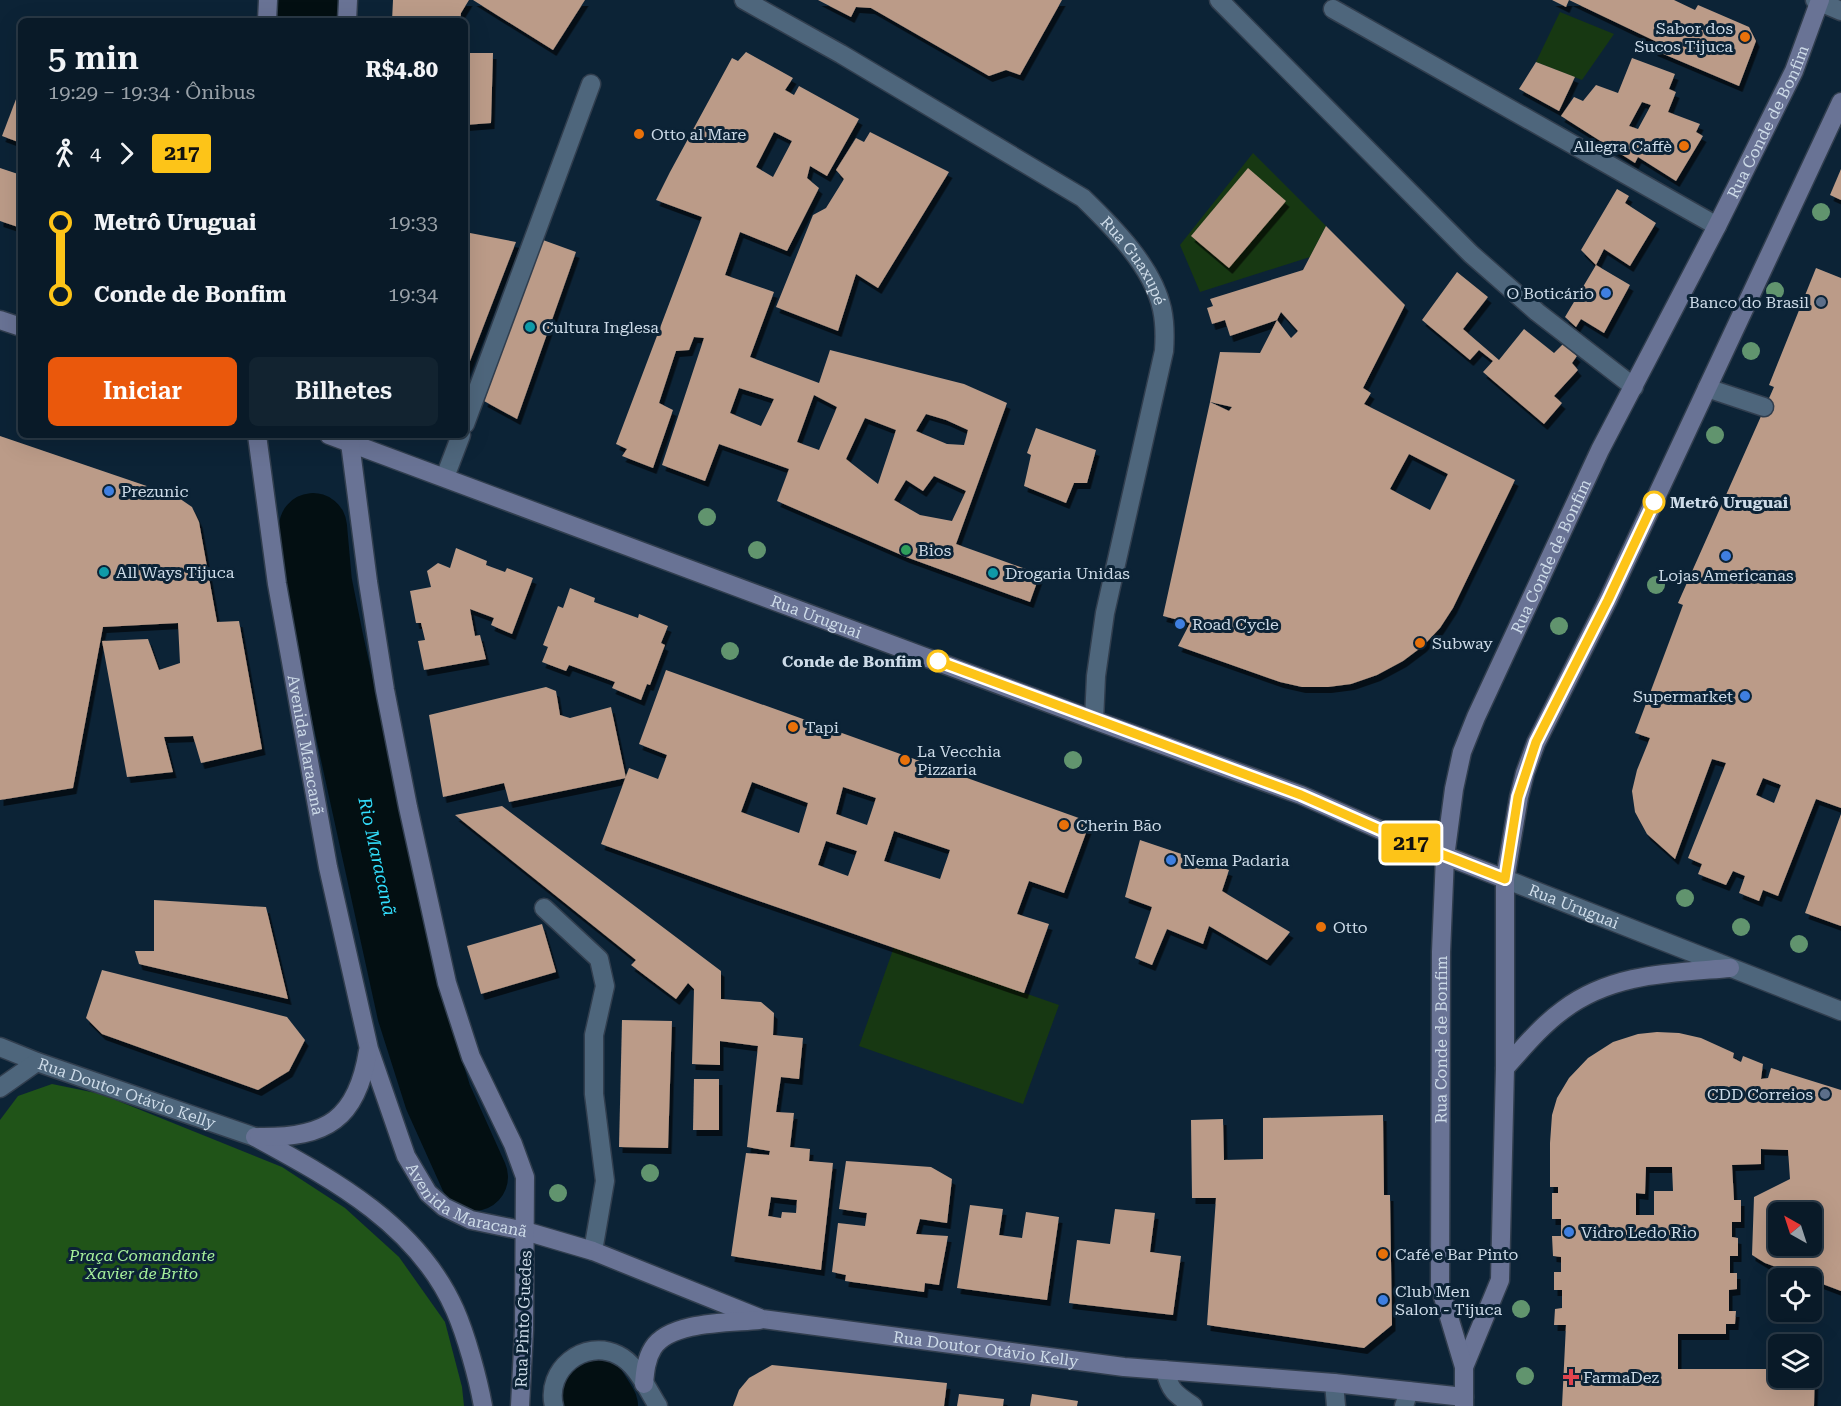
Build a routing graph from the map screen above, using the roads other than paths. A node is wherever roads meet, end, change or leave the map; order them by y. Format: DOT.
graph roads {
  1 [pos="268,0"];
  2 [pos="348,0"];
  3 [pos="744,0"];
  4 [pos="1218,0"];
  5 [pos="1818,1"];
  6 [pos="1333,9"];
  7 [pos="1841,11"];
  8 [pos="267,18"];
  9 [pos="347,18"];
  10 [pos="591,84"];
  11 [pos="1841,102"];
  12 [pos="1717,226"];
  13 [pos="0,320"];
  14 [pos="18,326"];
  15 [pos="1634,387"];
  16 [pos="1707,388"];
  17 [pos="1764,407"];
  18 [pos="468,416"];
  19 [pos="257,438"];
  20 [pos="349,438"];
  21 [pos="460,438"];
  22 [pos="445,477"];
  23 [pos="1094,720"];
  24 [pos="1445,857"];
  25 [pos="1505,879"];
  26 [pos="544,908"];
  27 [pos="1730,968"];
  28 [pos="1841,1011"];
  29 [pos="0,1047"];
  30 [pos="369,1049"];
  31 [pos="37,1062"];
  32 [pos="1505,1068"];
  33 [pos="0,1088"];
  34 [pos="255,1137"];
  35 [pos="525,1231"];
  36 [pos="593,1251"];
  37 [pos="762,1319"];
  38 [pos="1464,1367"];
  39 [pos="1165,1370"];
  40 [pos="1334,1383"];
  41 [pos="644,1384"];
  42 [pos="1407,1398"];
  43 [pos="1464,1402"];
  44 [pos="483,1406"];
  45 [pos="520,1406"];
  46 [pos="554,1406"];
  47 [pos="657,1406"];
  48 [pos="1192,1406"];
  49 [pos="1336,1406"];
  1 -- 8 [label="main road"];
  2 -- 9 [label="main road"];
  3 -- 23 [label="street, Rua Guaxupé"];
  4 -- 15 [label="street"];
  5 -- 7 [label="street"];
  5 -- 12 [label="main road, Rua Conde de Bonfim"];
  6 -- 12 [label="street"];
  10 -- 18 [label="street"];
  11 -- 16 [label="main road, Rua Conde de Bonfim"];
  12 -- 15 [label="main road, Rua Conde de Bonfim"];
  13 -- 14 [label="main road"];
  15 -- 24 [label="main road, Rua Conde de Bonfim"];
  16 -- 17 [label="street"];
  16 -- 25 [label="main road, Rua Conde de Bonfim"];
  19 -- 30 [label="main road, Avenida Maracanã"];
  20 -- 22 [label="main road, Rua Uruguai"];
  20 -- 35 [label="main road, Avenida Maracanã"];
  21 -- 22 [label="street"];
  22 -- 23 [label="main road, Rua Uruguai"];
  23 -- 24 [label="main road, Rua Uruguai"];
  24 -- 25 [label="main road, Rua Uruguai"];
  24 -- 38 [label="main road, Rua Conde de Bonfim"];
  25 -- 27 [label="street, Rua Uruguai"];
  25 -- 32 [label="main road, Rua Conde de Bonfim"];
  26 -- 36 [label="street"];
  27 -- 28 [label="street, Rua Uruguai"];
  27 -- 32 [label="main road"];
  29 -- 31 [label="street, Rua Doutor Otávio Kelly"];
  30 -- 34 [label="main road"];
  30 -- 35 [label="main road, Avenida Maracanã"];
  31 -- 33 [label="street"];
  31 -- 34 [label="street, Rua Doutor Otávio Kelly"];
  32 -- 38 [label="main road, Rua Conde de Bonfim"];
  34 -- 44 [label="main road"];
  35 -- 36 [label="main road, Rua Doutor Otávio Kelly"];
  35 -- 45 [label="main road, Rua Pinto Guedes"];
  36 -- 37 [label="main road, Rua Doutor Otávio Kelly"];
  37 -- 39 [label="main road, Rua Doutor Otávio Kelly"];
  37 -- 41 [label="main road"];
  38 -- 43 [label="main road, Rua Conde de Bonfim"];
  39 -- 40 [label="main road, Rua Doutor Otávio Kelly"];
  39 -- 48 [label="street"];
  40 -- 42 [label="main road, Rua Doutor Otávio Kelly"];
  40 -- 49 [label="street"];
  41 -- 46 [label="street"];
  41 -- 47 [label="street"];
  42 -- 43 [label="main road, Rua Doutor Otávio Kelly"];
}
